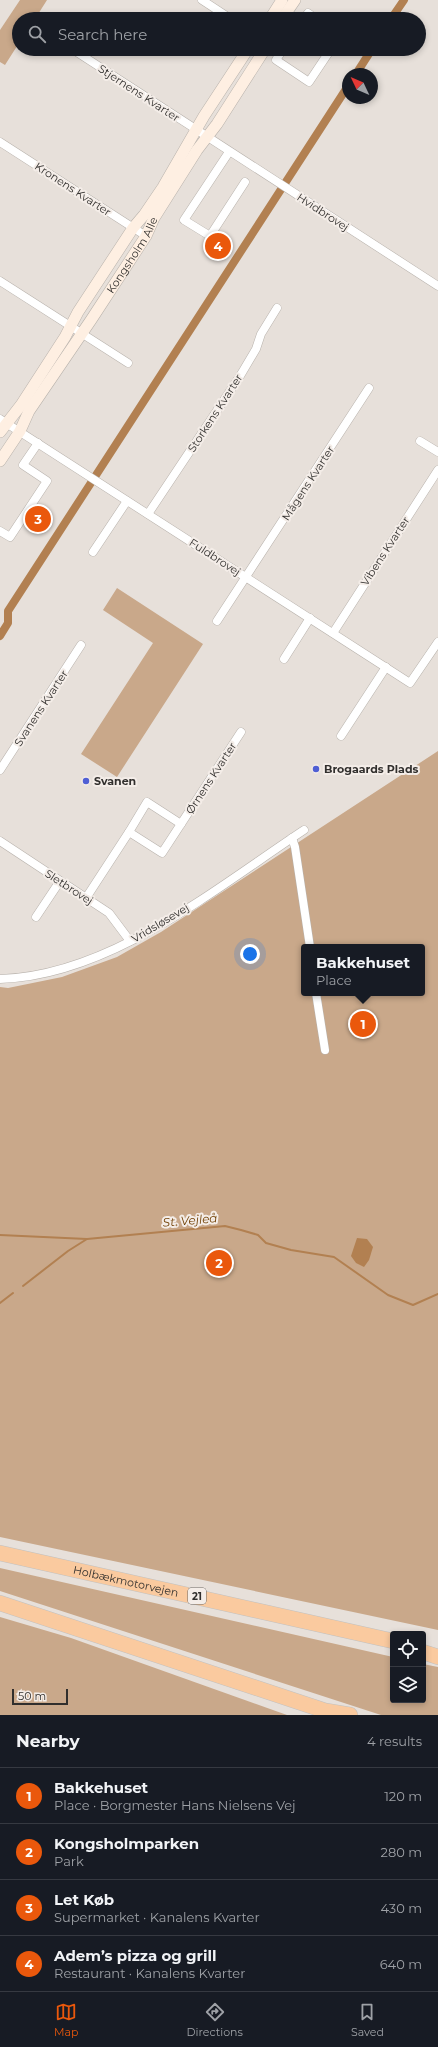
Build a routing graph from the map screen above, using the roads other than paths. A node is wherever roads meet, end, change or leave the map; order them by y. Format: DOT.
graph roads {
  1 [pos="202,0"];
  2 [pos="282,0"];
  3 [pos="295,0"];
  4 [pos="220,12"];
  5 [pos="274,12"];
  6 [pos="287,12"];
  7 [pos="83,56"];
  8 [pos="244,56"];
  9 [pos="260,56"];
  10 [pos="278,56"];
  11 [pos="327,56"];
  12 [pos="196,130"];
  13 [pos="207,138"];
  14 [pos="0,142"];
  15 [pos="229,152"];
  16 [pos="245,182"];
  17 [pos="132,228"];
  18 [pos="146,236"];
  19 [pos="0,281"];
  20 [pos="438,286"];
  21 [pos="277,308"];
  22 [pos="70,325"];
  23 [pos="82,332"];
  24 [pos="128,363"];
  25 [pos="369,388"];
  26 [pos="2,425"];
  27 [pos="20,431"];
  28 [pos="420,441"];
  29 [pos="38,443"];
  30 [pos="438,452"];
  31 [pos="0,461"];
  32 [pos="438,470"];
  33 [pos="127,501"];
  34 [pos="148,514"];
  35 [pos="0,531"];
  36 [pos="93,552"];
  37 [pos="247,578"];
  38 [pos="310,618"];
  39 [pos="217,620"];
  40 [pos="333,633"];
  41 [pos="438,642"];
  42 [pos="81,645"];
  43 [pos="284,659"];
  44 [pos="386,667"];
  45 [pos="240,732"];
  46 [pos="341,736"];
  47 [pos="0,770"];
  48 [pos="181,824"];
  49 [pos="304,830"];
  50 [pos="128,832"];
  51 [pos="292,838"];
  52 [pos="0,841"];
  53 [pos="60,881"];
  54 [pos="86,898"];
  55 [pos="36,917"];
  56 [pos="130,941"];
  57 [pos="310,944"];
  58 [pos="0,979"];
  59 [pos="316,996"];
  60 [pos="325,1050"];
  61 [pos="0,1553"];
  62 [pos="0,1603"];
  63 [pos="390,1640"];
  64 [pos="426,1644"];
  65 [pos="438,1645"];
  66 [pos="426,1653"];
  67 [pos="438,1657"];
  68 [pos="330,1713"];
  69 [pos="350,1715"];
  1 -- 4 [label="street"];
  2 -- 5 [label="street"];
  3 -- 6 [label="street"];
  7 -- 12 [label="street, Stjernens Kvarter"];
  8 -- 12 [label="street, Kongsholm Alle"];
  9 -- 13 [label="street, Kongsholm Alle"];
  10 -- 11 [label="street"];
  12 -- 13 [label="street, Stjernens Kvarter"];
  12 -- 17 [label="street, Kongsholm Alle"];
  13 -- 15 [label="street, Hvidbrovej"];
  13 -- 18 [label="street, Kongsholm Alle"];
  14 -- 17 [label="street, Kronens Kvarter"];
  15 -- 16 [label="street"];
  15 -- 20 [label="street, Hvidbrovej"];
  17 -- 18 [label="street, Kronens Kvarter"];
  17 -- 22 [label="street, Kongsholm Alle"];
  18 -- 23 [label="street, Kongsholm Alle"];
  19 -- 22 [label="street"];
  21 -- 34 [label="street, Storkens Kvarter"];
  22 -- 23 [label="street"];
  22 -- 26 [label="street, Kongsholm Alle"];
  23 -- 24 [label="street"];
  23 -- 27 [label="street, Kongsholm Alle"];
  25 -- 37 [label="street, Mågens Kvarter"];
  26 -- 27 [label="street, Fuldbrovej"];
  27 -- 29 [label="street, Fuldbrovej"];
  27 -- 31 [label="street, Kongsholm Alle"];
  28 -- 30 [label="street"];
  29 -- 33 [label="street, Fuldbrovej"];
  29 -- 35 [label="street"];
  32 -- 40 [label="street, Vibens Kvarter"];
  33 -- 34 [label="street, Fuldbrovej"];
  33 -- 36 [label="street"];
  34 -- 37 [label="street, Fuldbrovej"];
  37 -- 38 [label="street, Fuldbrovej"];
  37 -- 39 [label="street, Mågens Kvarter"];
  38 -- 40 [label="street, Fuldbrovej"];
  38 -- 43 [label="street"];
  40 -- 44 [label="street, Fuldbrovej"];
  41 -- 44 [label="street, Fuldbrovej"];
  42 -- 47 [label="street, Svanens Kvarter"];
  44 -- 46 [label="street"];
  45 -- 48 [label="street, Ørnens Kvarter"];
  48 -- 50 [label="street, Ørnens Kvarter"];
  48 -- 50 [label="street, Ørnens Kvarter"];
  49 -- 51 [label="street, Vridsløsevej"];
  50 -- 54 [label="street, Ørnens Kvarter"];
  51 -- 56 [label="street, Vridsløsevej"];
  51 -- 57 [label="street"];
  52 -- 53 [label="street, Sletbrovej"];
  53 -- 54 [label="street, Sletbrovej"];
  53 -- 55 [label="street"];
  54 -- 56 [label="street, Sletbrovej"];
  56 -- 58 [label="street, Vridsløsevej"];
  59 -- 60 [label="street"];
  61 -- 63 [label="highway, Holbækmotorvejen / 21"];
  62 -- 68 [label="highway"];
  64 -- 65 [label="highway"];
  66 -- 67 [label="highway"];
  68 -- 69 [label="highway"];
}
